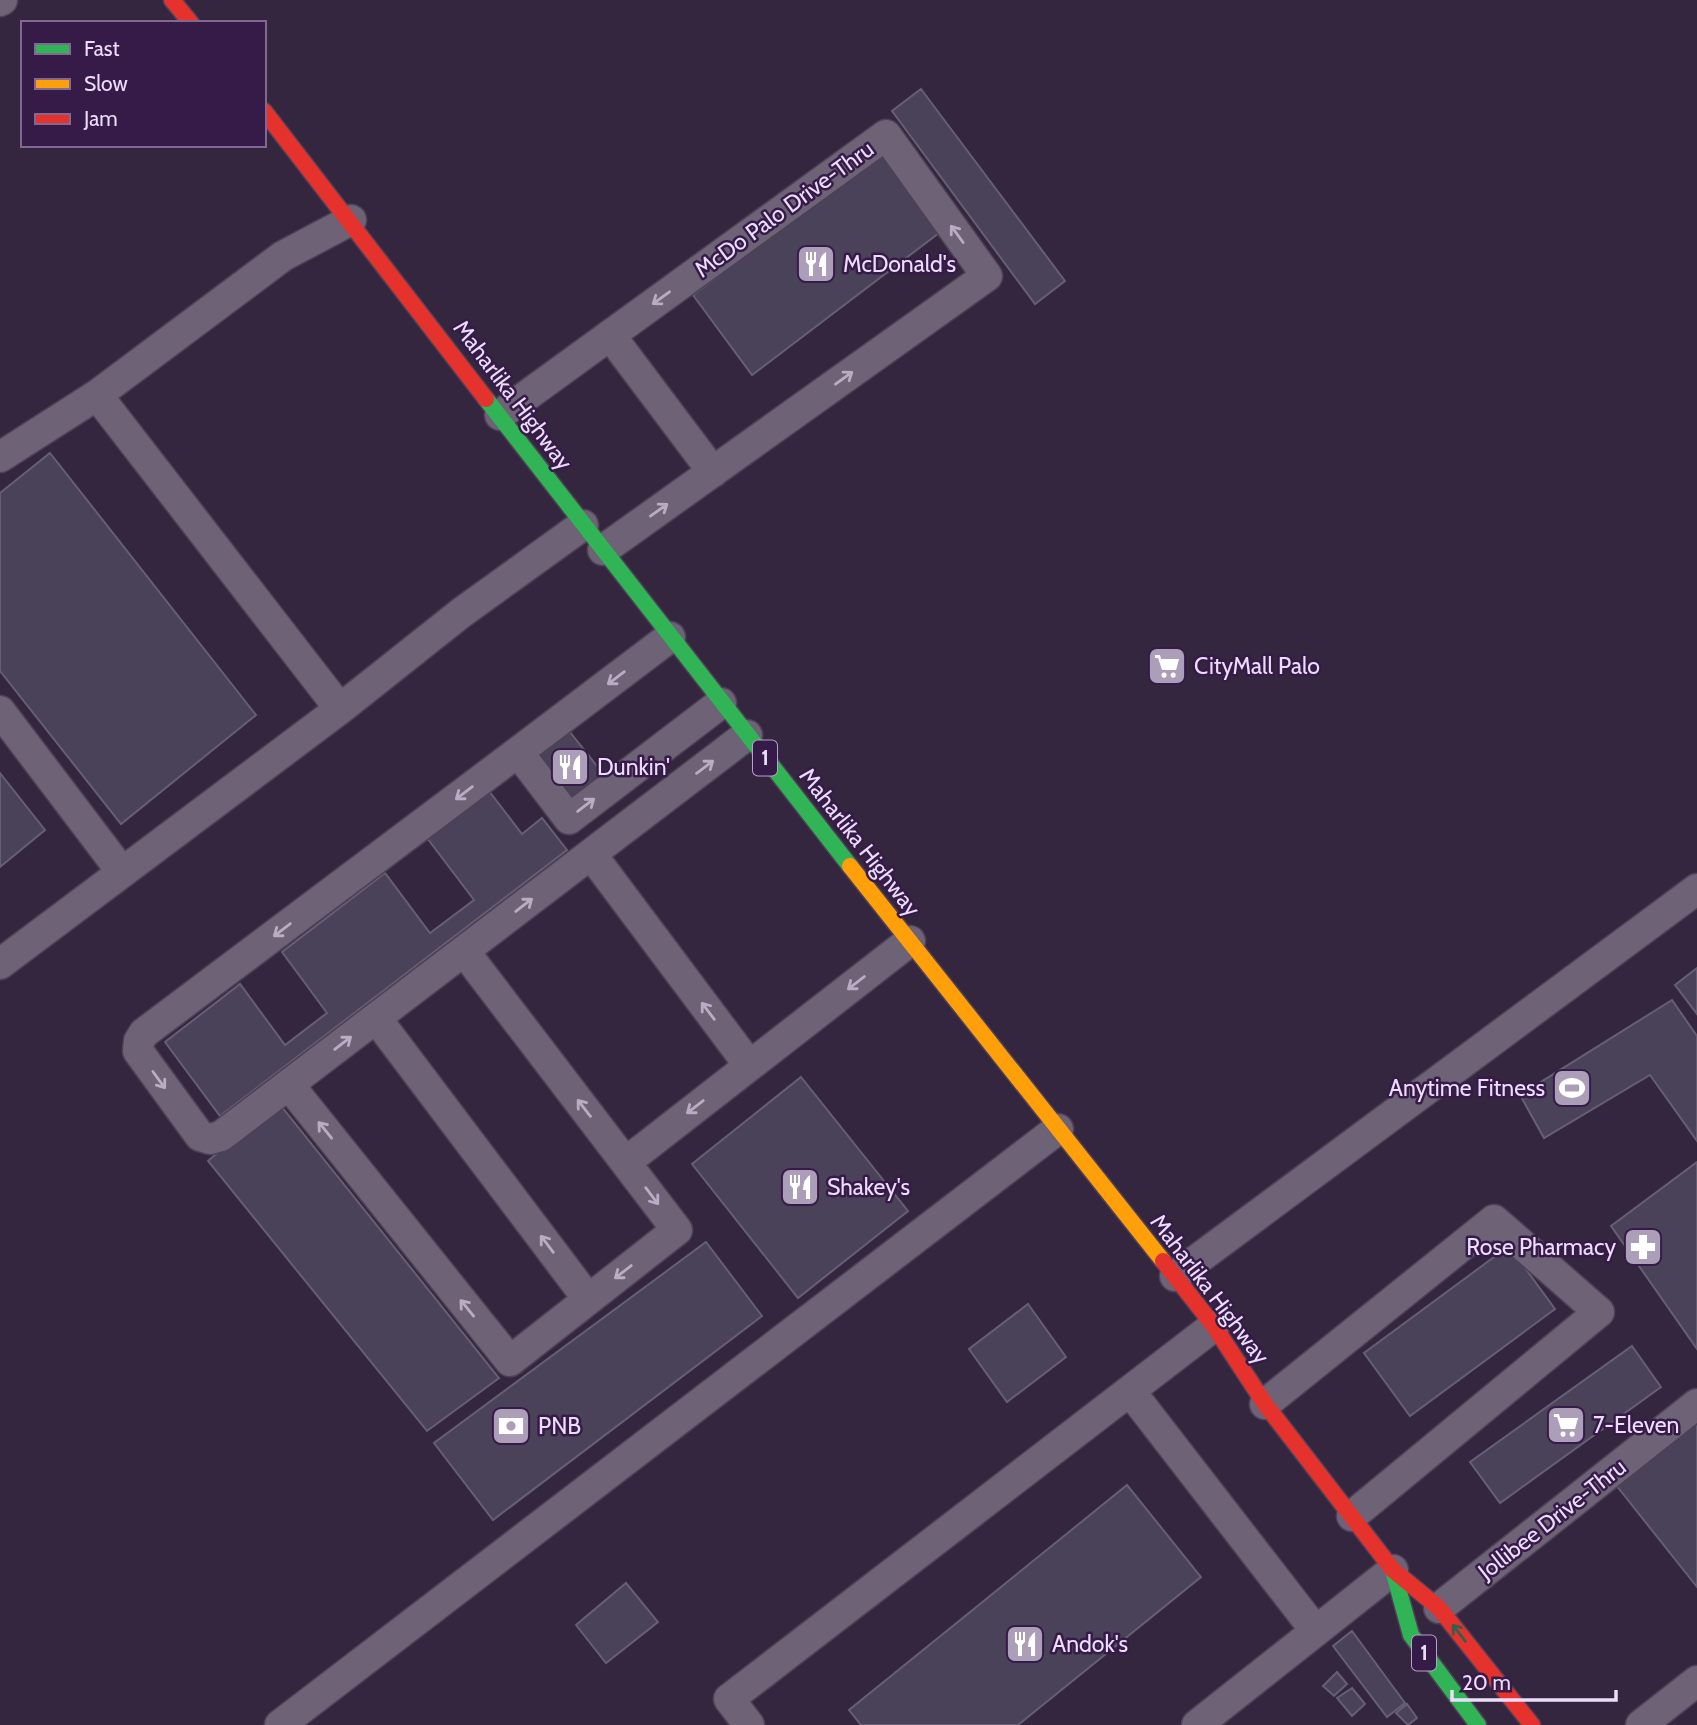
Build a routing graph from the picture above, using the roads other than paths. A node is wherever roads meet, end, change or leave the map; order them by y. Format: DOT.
graph roads {
  1 [pos="172,0"];
  2 [pos="189,21"];
  3 [pos="266,114"];
  4 [pos="351,220"];
  5 [pos="610,335"];
  6 [pos="97,395"];
  7 [pos="500,415"];
  8 [pos="0,457"];
  9 [pos="713,472"];
  10 [pos="583,525"];
  11 [pos="603,550"];
  12 [pos="670,636"];
  13 [pos="721,703"];
  14 [pos="340,709"];
  15 [pos="0,711"];
  16 [pos="747,735"];
  17 [pos="519,752"];
  18 [pos="591,854"];
  19 [pos="122,872"];
  20 [pos="1697,889"];
  21 [pos="910,941"];
  22 [pos="464,951"];
  23 [pos="0,964"];
  24 [pos="376,1018"];
  25 [pos="749,1065"];
  26 [pos="289,1085"];
  27 [pos="1058,1129"];
  28 [pos="626,1162"];
  29 [pos="1175,1276"];
  30 [pos="588,1299"];
  31 [pos="1214,1326"];
  32 [pos="1130,1391"];
  33 [pos="1265,1404"];
  34 [pos="1697,1404"];
  35 [pos="1352,1516"];
  36 [pos="1393,1570"];
  37 [pos="1439,1608"];
  38 [pos="1315,1630"];
  39 [pos="1697,1681"];
  40 [pos="293,1721"];
  41 [pos="749,1725"];
  42 [pos="1197,1725"];
  43 [pos="1478,1725"];
  44 [pos="1532,1725"];
  45 [pos="1641,1725"];
  1 -- 2 [label="highway"];
  3 -- 4 [label="highway, Maharlika Highway / 1"];
  4 -- 6 [label="lane"];
  4 -- 7 [label="highway, Maharlika Highway / 1"];
  5 -- 7 [label="lane, McDo Palo Drive-Thru"];
  5 -- 9 [label="lane"];
  9 -- 5 [label="lane, McDo Palo Drive-Thru, one-way"];
  6 -- 8 [label="lane"];
  6 -- 14 [label="lane"];
  7 -- 10 [label="highway, Maharlika Highway / 1"];
  11 -- 9 [label="lane, McDo Palo Drive-Thru, one-way"];
  10 -- 11 [label="highway, Maharlika Highway / 1"];
  10 -- 14 [label="lane"];
  11 -- 12 [label="highway, Maharlika Highway / 1"];
  12 -- 13 [label="highway, Maharlika Highway / 1"];
  12 -- 17 [label="lane, one-way"];
  13 -- 16 [label="highway, Maharlika Highway / 1"];
  17 -- 13 [label="lane, one-way"];
  14 -- 19 [label="lane"];
  15 -- 19 [label="lane"];
  18 -- 16 [label="lane, one-way"];
  16 -- 21 [label="highway, Maharlika Highway / 1"];
  17 -- 26 [label="lane, one-way"];
  22 -- 18 [label="lane, one-way"];
  25 -- 18 [label="lane, one-way"];
  19 -- 23 [label="lane"];
  20 -- 29 [label="lane"];
  21 -- 25 [label="lane, one-way"];
  21 -- 27 [label="highway, Maharlika Highway / 1"];
  22 -- 24 [label="lane"];
  28 -- 22 [label="lane, one-way"];
  26 -- 24 [label="lane, one-way"];
  30 -- 24 [label="lane, one-way"];
  25 -- 28 [label="lane, one-way"];
  30 -- 26 [label="lane, one-way"];
  27 -- 29 [label="highway, Maharlika Highway / 1"];
  27 -- 40 [label="lane"];
  28 -- 30 [label="lane, one-way"];
  29 -- 31 [label="highway, Maharlika Highway / 1"];
  31 -- 32 [label="lane"];
  31 -- 33 [label="highway, Maharlika Highway / 1"];
  32 -- 38 [label="lane"];
  32 -- 41 [label="lane"];
  33 -- 35 [label="highway, Maharlika Highway / 1"];
  33 -- 35 [label="lane"];
  34 -- 37 [label="lane, Jollibee Drive-Thru"];
  35 -- 36 [label="highway, Maharlika Highway / 1"];
  36 -- 37 [label="highway, Maharlika Highway / 1"];
  36 -- 38 [label="lane"];
  36 -- 43 [label="highway, Maharlika Highway / 1"];
  44 -- 37 [label="highway, Maharlika Highway / 1, one-way"];
  38 -- 42 [label="lane"];
  39 -- 45 [label="lane"];
}
